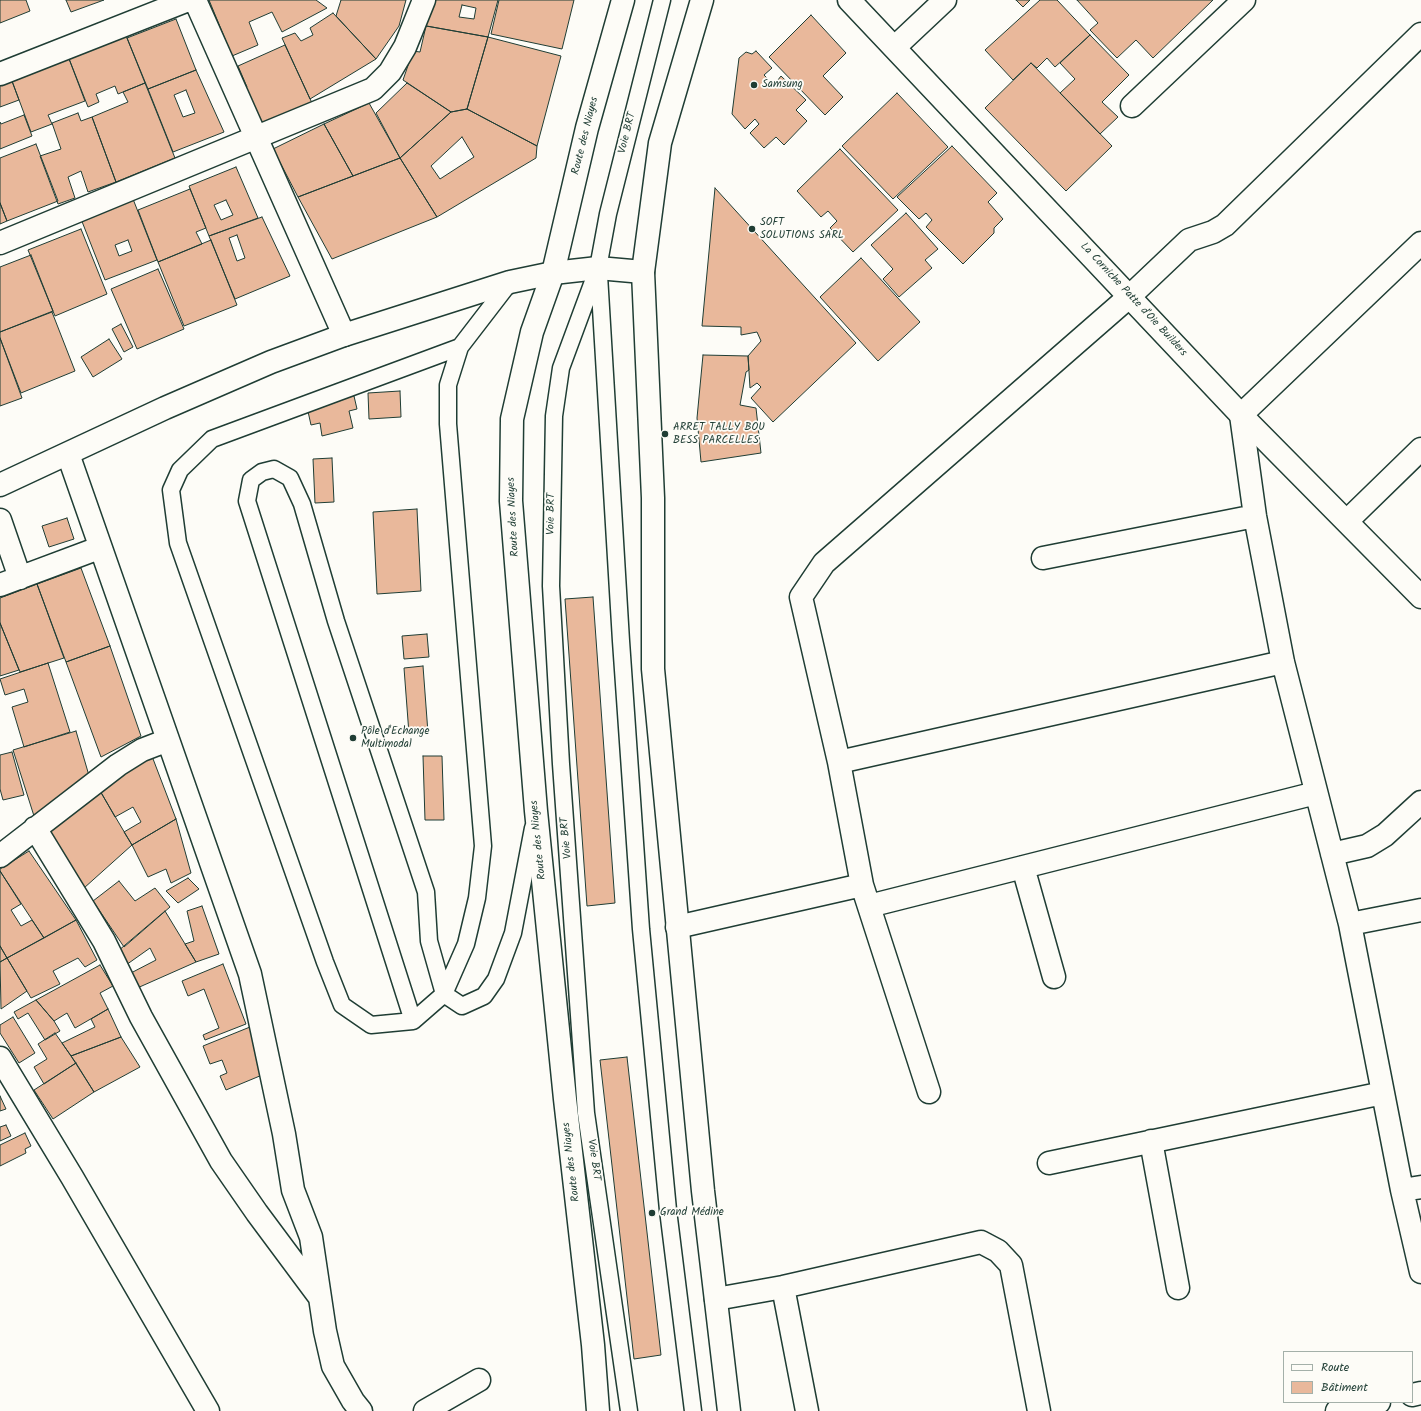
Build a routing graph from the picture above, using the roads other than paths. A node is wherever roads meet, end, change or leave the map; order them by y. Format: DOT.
graph roads {
  1 [pos="188,0"];
  2 [pos="195,0"];
  3 [pos="424,0"];
  4 [pos="623,0"];
  5 [pos="662,0"];
  6 [pos="702,0"];
  7 [pos="848,0"];
  8 [pos="944,0"];
  9 [pos="1244,0"];
  10 [pos="1421,34"];
  11 [pos="895,47"];
  12 [pos="0,74"];
  13 [pos="1132,106"];
  14 [pos="256,138"];
  15 [pos="0,243"];
  16 [pos="1421,243"];
  17 [pos="598,268"];
  18 [pos="643,272"];
  19 [pos="553,273"];
  20 [pos="510,282"];
  21 [pos="1130,296"];
  22 [pos="344,335"];
  23 [pos="460,347"];
  24 [pos="1242,415"];
  25 [pos="1421,449"];
  26 [pos="68,454"];
  27 [pos="0,485"];
  28 [pos="1255,516"];
  29 [pos="0,520"];
  30 [pos="1347,521"];
  31 [pos="99,548"];
  32 [pos="1043,558"];
  33 [pos="20,578"];
  34 [pos="0,585"];
  35 [pos="1421,597"];
  36 [pos="1283,662"];
  37 [pos="168,740"];
  38 [pos="839,762"];
  39 [pos="1316,793"];
  40 [pos="1421,802"];
  41 [pos="536,811"];
  42 [pos="35,828"];
  43 [pos="1332,854"];
  44 [pos="0,856"];
  45 [pos="1023,868"];
  46 [pos="862,884"];
  47 [pos="869,906"];
  48 [pos="1421,910"];
  49 [pos="1350,924"];
  50 [pos="676,927"];
  51 [pos="1054,977"];
  52 [pos="444,994"];
  53 [pos="413,1021"];
  54 [pos="0,1058"];
  55 [pos="929,1092"];
  56 [pos="1383,1093"];
  57 [pos="1151,1142"];
  58 [pos="1049,1163"];
  59 [pos="1412,1188"];
  60 [pos="1421,1272"];
  61 [pos="782,1288"];
  62 [pos="1178,1288"];
  63 [pos="320,1297"];
  64 [pos="716,1299"];
  65 [pos="479,1380"];
  66 [pos="1374,1403"];
  67 [pos="208,1411"];
  68 [pos="361,1411"];
  69 [pos="425,1411"];
  70 [pos="598,1411"];
  71 [pos="630,1411"];
  72 [pos="693,1411"];
  73 [pos="729,1411"];
  74 [pos="807,1411"];
  75 [pos="1039,1411"];
  76 [pos="1337,1411"];
  1 -- 12 [label="street"];
  2 -- 14 [label="street"];
  3 -- 14 [label="street"];
  4 -- 19 [label="street, Route des Niayes"];
  5 -- 17 [label="lane, Voie BRT"];
  6 -- 18 [label="street"];
  7 -- 11 [label="street, La Corniche Patte d'Oie Builders"];
  8 -- 11 [label="street"];
  9 -- 13 [label="street"];
  10 -- 21 [label="street"];
  11 -- 21 [label="street, La Corniche Patte d'Oie Builders"];
  14 -- 15 [label="street"];
  14 -- 22 [label="street"];
  16 -- 24 [label="street"];
  17 -- 18 [label="street"];
  17 -- 19 [label="street"];
  17 -- 71 [label="lane, Voie BRT"];
  17 -- 72 [label="lane, Voie BRT"];
  18 -- 50 [label="street"];
  19 -- 20 [label="street"];
  19 -- 41 [label="street, Route des Niayes"];
  20 -- 22 [label="street"];
  20 -- 23 [label="lane"];
  21 -- 24 [label="street, La Corniche Patte d'Oie Builders"];
  21 -- 38 [label="street"];
  22 -- 26 [label="street"];
  23 -- 52 [label="lane"];
  23 -- 53 [label="lane"];
  24 -- 28 [label="street"];
  24 -- 30 [label="street, La Corniche Patte d'Oie Builders"];
  25 -- 30 [label="street"];
  26 -- 27 [label="street"];
  26 -- 31 [label="street"];
  28 -- 32 [label="street"];
  28 -- 36 [label="street"];
  29 -- 33 [label="street"];
  30 -- 35 [label="street, La Corniche Patte d'Oie Builders"];
  31 -- 33 [label="street"];
  31 -- 37 [label="street"];
  33 -- 34 [label="street"];
  36 -- 38 [label="street"];
  36 -- 39 [label="street"];
  37 -- 42 [label="street"];
  37 -- 63 [label="street"];
  38 -- 46 [label="street"];
  39 -- 43 [label="street"];
  39 -- 45 [label="street"];
  40 -- 43 [label="street"];
  41 -- 52 [label="lane"];
  41 -- 70 [label="street, Route des Niayes"];
  42 -- 44 [label="street"];
  42 -- 63 [label="street"];
  43 -- 49 [label="street"];
  45 -- 47 [label="street"];
  45 -- 51 [label="street"];
  46 -- 47 [label="street"];
  46 -- 50 [label="street"];
  47 -- 55 [label="street"];
  48 -- 49 [label="street"];
  49 -- 56 [label="street"];
  50 -- 64 [label="street"];
  52 -- 53 [label="lane"];
  52 -- 53 [label="lane"];
  54 -- 67 [label="street"];
  56 -- 57 [label="street"];
  56 -- 59 [label="street"];
  57 -- 58 [label="street"];
  57 -- 62 [label="street"];
  59 -- 60 [label="street"];
  61 -- 64 [label="street"];
  61 -- 74 [label="street"];
  61 -- 75 [label="street"];
  63 -- 68 [label="street"];
  64 -- 73 [label="street"];
  65 -- 69 [label="street"];
  66 -- 76 [label="street"];
}
